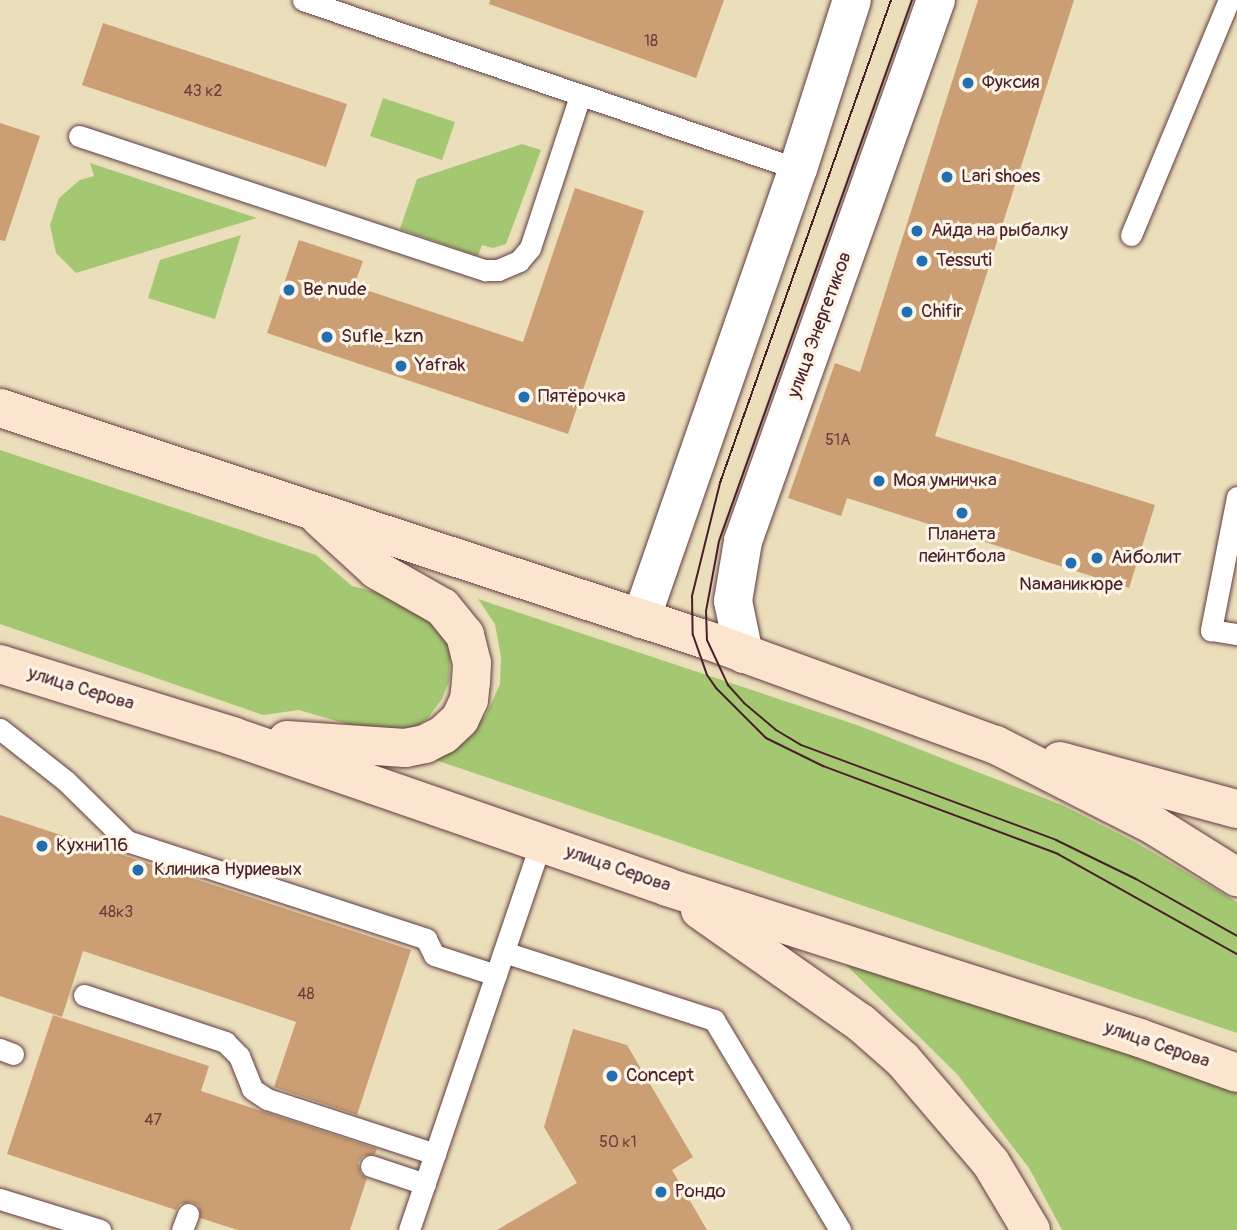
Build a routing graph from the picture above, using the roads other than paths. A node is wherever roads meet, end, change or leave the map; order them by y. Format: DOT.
graph roads {
  1 [pos="303,0"];
  2 [pos="852,0"];
  3 [pos="936,0"];
  4 [pos="1229,0"];
  5 [pos="580,96"];
  6 [pos="79,136"];
  7 [pos="798,169"];
  8 [pos="1131,235"];
  9 [pos="0,408"];
  10 [pos="1237,498"];
  11 [pos="309,509"];
  12 [pos="641,619"];
  13 [pos="1237,634"];
  14 [pos="744,654"];
  15 [pos="0,664"];
  16 [pos="0,729"];
  17 [pos="232,736"];
  18 [pos="996,745"];
  19 [pos="1237,809"];
  20 [pos="541,842"];
  21 [pos="1237,877"];
  22 [pos="667,887"];
  23 [pos="504,952"];
  24 [pos="496,975"];
  25 [pos="84,995"];
  26 [pos="1237,1073"];
  27 [pos="435,1154"];
  28 [pos="371,1166"];
  29 [pos="425,1184"];
  30 [pos="0,1199"];
  31 [pos="100,1230"];
  32 [pos="409,1230"];
  33 [pos="840,1230"];
  34 [pos="1031,1230"];
  1 -- 5 [label="lane"];
  2 -- 7 [label="street"];
  3 -- 14 [label="street, улица Энергетиков"];
  4 -- 8 [label="lane"];
  5 -- 6 [label="lane"];
  5 -- 7 [label="lane"];
  7 -- 12 [label="street"];
  9 -- 11 [label="street"];
  10 -- 13 [label="lane"];
  11 -- 12 [label="street"];
  11 -- 17 [label="street"];
  12 -- 14 [label="street"];
  14 -- 18 [label="street"];
  15 -- 17 [label="street, улица Серова"];
  16 -- 24 [label="lane"];
  17 -- 20 [label="street, улица Серова"];
  18 -- 19 [label="street"];
  18 -- 21 [label="street"];
  20 -- 22 [label="street, улица Серова"];
  20 -- 23 [label="lane"];
  22 -- 26 [label="street, улица Серова"];
  22 -- 34 [label="street"];
  23 -- 24 [label="lane"];
  23 -- 33 [label="lane"];
  24 -- 27 [label="lane"];
  25 -- 27 [label="lane"];
  27 -- 29 [label="lane"];
  28 -- 29 [label="lane"];
  29 -- 32 [label="lane"];
  30 -- 31 [label="lane"];
}
